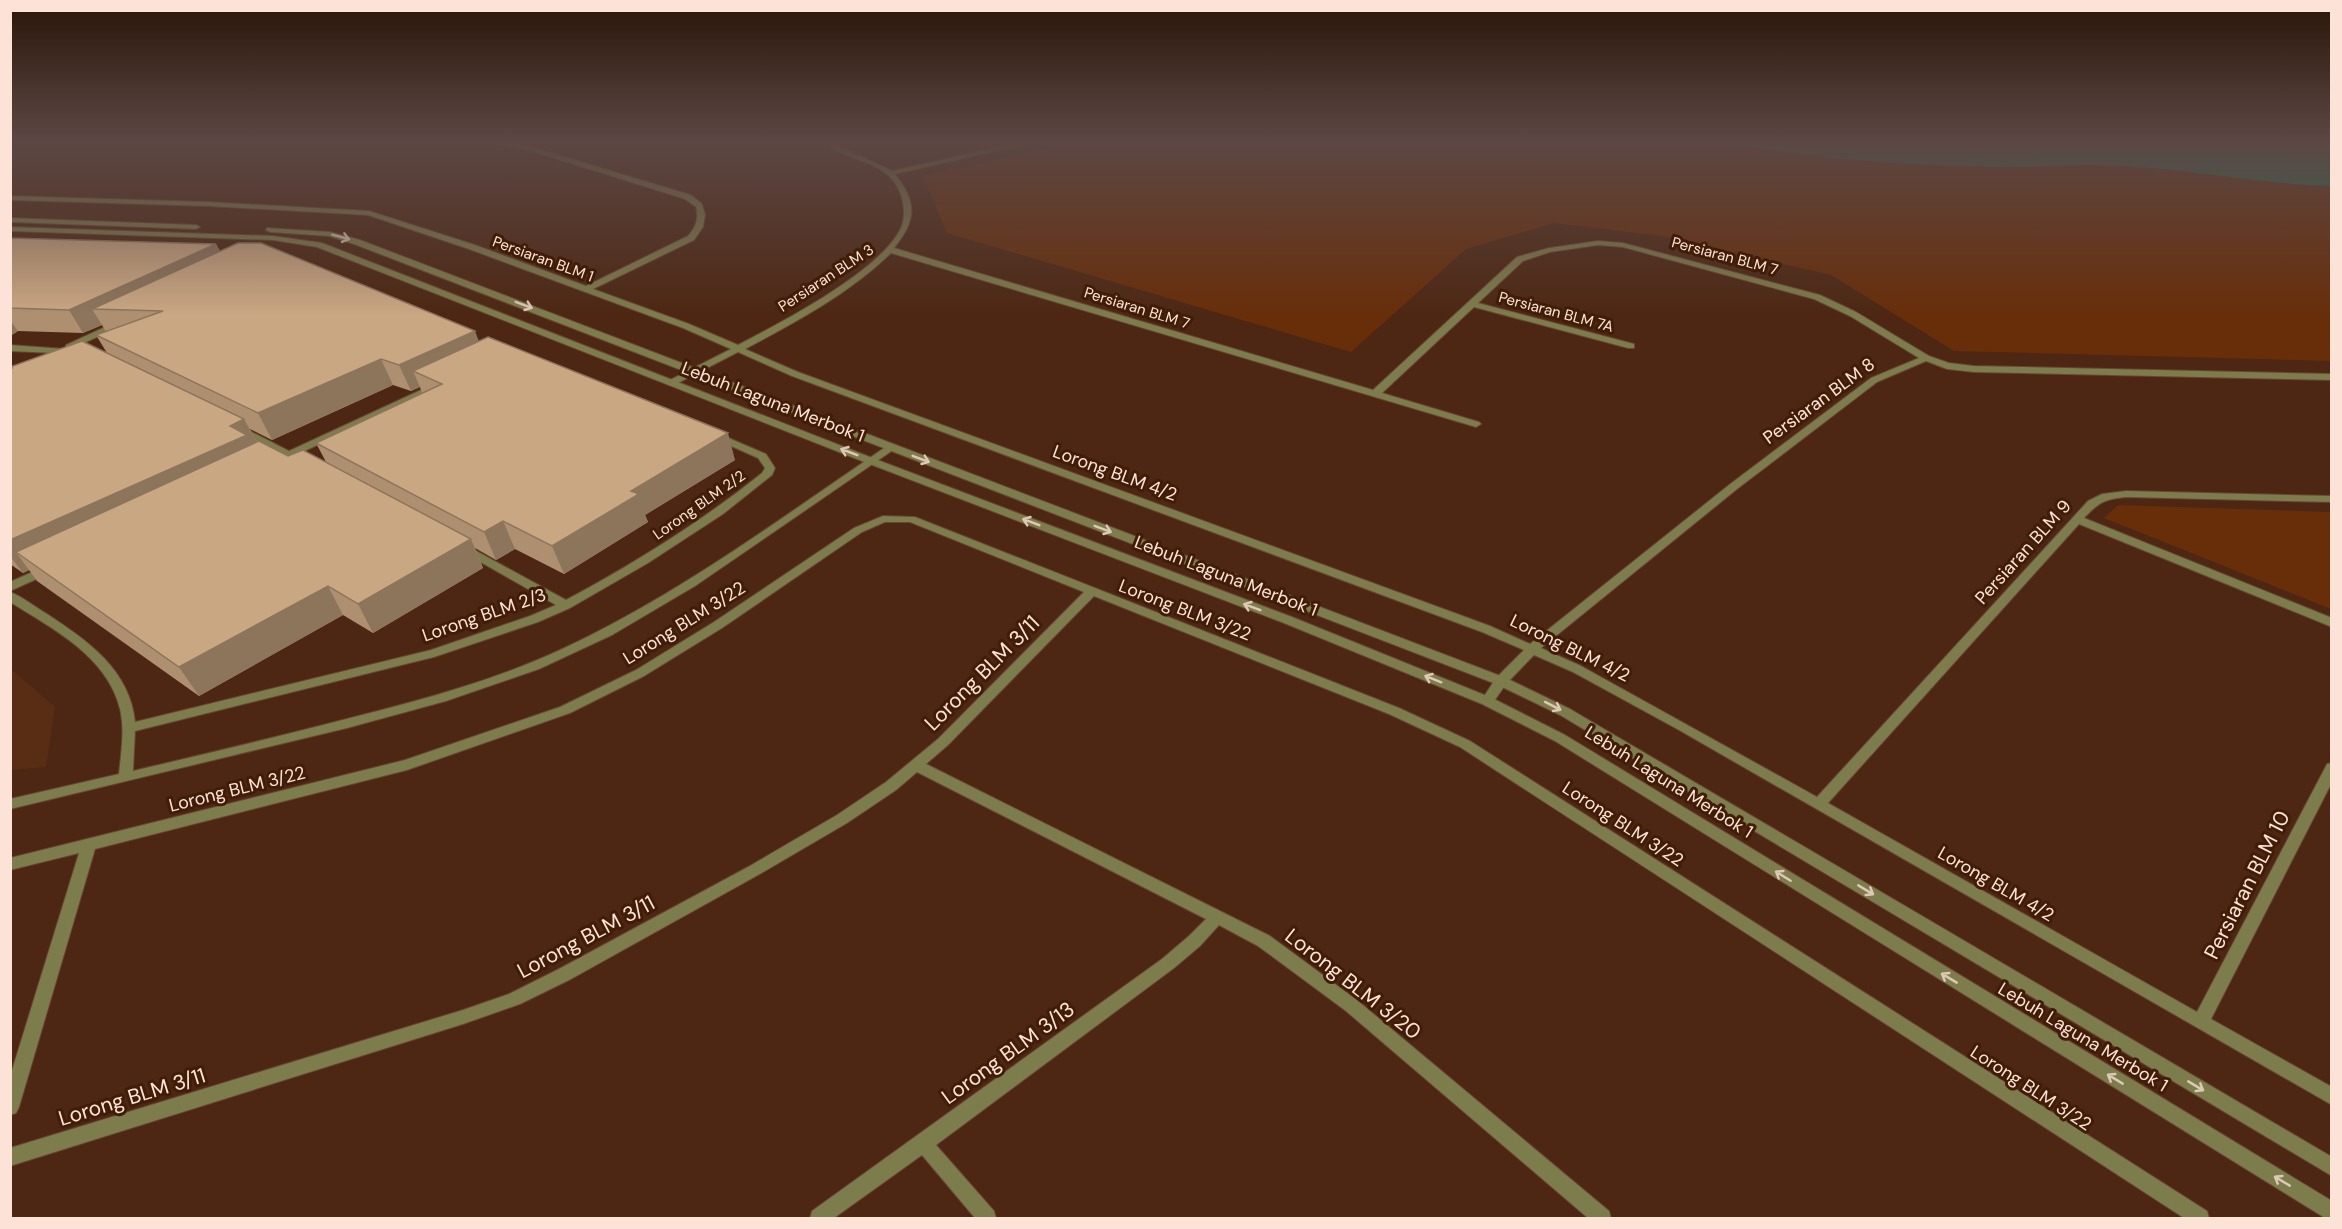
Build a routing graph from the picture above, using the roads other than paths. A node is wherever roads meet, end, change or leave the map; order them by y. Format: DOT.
graph roads {
  1 [pos="81,200"];
  2 [pos="692,200"];
  3 [pos="904,200"];
  4 [pos="10,220"];
  5 [pos="10,229"];
  6 [pos="891,250"];
  7 [pos="586,289"];
  8 [pos="1473,304"];
  9 [pos="125,321"];
  10 [pos="1632,346"];
  11 [pos="10,348"];
  12 [pos="737,348"];
  13 [pos="62,350"];
  14 [pos="84,355"];
  15 [pos="1926,358"];
  16 [pos="41,360"];
  17 [pos="694,371"];
  18 [pos="2331,377"];
  19 [pos="445,381"];
  20 [pos="671,383"];
  21 [pos="1375,394"];
  22 [pos="226,423"];
  23 [pos="1476,424"];
  24 [pos="708,433"];
  25 [pos="891,448"];
  26 [pos="283,457"];
  27 [pos="872,461"];
  28 [pos="319,471"];
  29 [pos="2331,499"];
  30 [pos="2077,519"];
  31 [pos="451,541"];
  32 [pos="53,567"];
  33 [pos="10,587"];
  34 [pos="1091,592"];
  35 [pos="10,596"];
  36 [pos="566,604"];
  37 [pos="2331,623"];
  38 [pos="1533,648"];
  39 [pos="1500,681"];
  40 [pos="1487,701"];
  41 [pos="130,728"];
  42 [pos="917,766"];
  43 [pos="2331,768"];
  44 [pos="124,778"];
  45 [pos="10,804"];
  46 [pos="1819,804"];
  47 [pos="88,846"];
  48 [pos="10,864"];
  49 [pos="1217,916"];
  50 [pos="2200,1022"];
  51 [pos="2331,1097"];
  52 [pos="10,1107"];
  53 [pos="923,1143"];
  54 [pos="10,1157"];
  55 [pos="2331,1167"];
  56 [pos="2331,1212"];
  57 [pos="819,1218"];
  58 [pos="987,1218"];
  59 [pos="1602,1218"];
  60 [pos="2200,1218"];
  1 -- 7 [label="street, Persiaran BLM 1"];
  2 -- 7 [label="street"];
  3 -- 6 [label="street, Persiaran BLM 3"];
  4 -- 17 [label="street, Lebuh Laguna Merbok 1, one-way"];
  5 -- 20 [label="street, Lebuh Laguna Merbok 1"];
  6 -- 12 [label="street, Persiaran BLM 3"];
  6 -- 21 [label="street, Persiaran BLM 7"];
  7 -- 12 [label="street, Persiaran BLM 1"];
  8 -- 10 [label="street, Persiaran BLM 7A"];
  8 -- 15 [label="street, Persiaran BLM 7"];
  8 -- 21 [label="street, Persiaran BLM 7"];
  9 -- 13 [label="street"];
  11 -- 13 [label="street"];
  12 -- 17 [label="street, Persiaran BLM 3"];
  12 -- 38 [label="street, Lorong BLM 4/2"];
  13 -- 14 [label="street"];
  13 -- 16 [label="street"];
  15 -- 18 [label="street"];
  15 -- 38 [label="street, Persiaran BLM 8"];
  17 -- 20 [label="street, Persiaran BLM 3"];
  17 -- 25 [label="street, Lebuh Laguna Merbok 1"];
  19 -- 26 [label="street"];
  27 -- 20 [label="street, Lebuh Laguna Merbok 1, one-way"];
  21 -- 23 [label="street, Persiaran BLM 7"];
  22 -- 26 [label="street"];
  24 -- 36 [label="street, Lorong BLM 2/2"];
  25 -- 27 [label="street"];
  25 -- 39 [label="street, Lebuh Laguna Merbok 1, one-way"];
  26 -- 28 [label="street"];
  40 -- 27 [label="street, Lebuh Laguna Merbok 1, one-way"];
  27 -- 44 [label="street"];
  29 -- 30 [label="street, Persiaran BLM 9"];
  30 -- 37 [label="street"];
  30 -- 46 [label="street, Persiaran BLM 9"];
  31 -- 36 [label="street, Lorong BLM 2/3"];
  32 -- 33 [label="street"];
  34 -- 42 [label="street, Lorong BLM 3/11"];
  34 -- 47 [label="street, Lorong BLM 3/22"];
  34 -- 60 [label="street, Lorong BLM 3/22"];
  35 -- 41 [label="street"];
  36 -- 41 [label="street, Lorong BLM 2/3"];
  38 -- 39 [label="street, Persiaran BLM 8"];
  38 -- 46 [label="street, Lorong BLM 4/2"];
  39 -- 40 [label="street, Persiaran BLM 8"];
  39 -- 55 [label="street, Lebuh Laguna Merbok 1, one-way"];
  56 -- 40 [label="street, Lebuh Laguna Merbok 1, one-way"];
  41 -- 44 [label="street"];
  42 -- 49 [label="street, Lorong BLM 3/20"];
  42 -- 54 [label="street, Lorong BLM 3/11"];
  43 -- 50 [label="street, Persiaran BLM 10"];
  44 -- 45 [label="street"];
  46 -- 50 [label="street, Lorong BLM 4/2"];
  47 -- 48 [label="street, Lorong BLM 3/22"];
  47 -- 52 [label="street"];
  49 -- 53 [label="street, Lorong BLM 3/13"];
  49 -- 59 [label="street, Lorong BLM 3/20"];
  50 -- 51 [label="street, Lorong BLM 4/2"];
  53 -- 57 [label="street, Lorong BLM 3/13"];
  53 -- 58 [label="street"];
}
